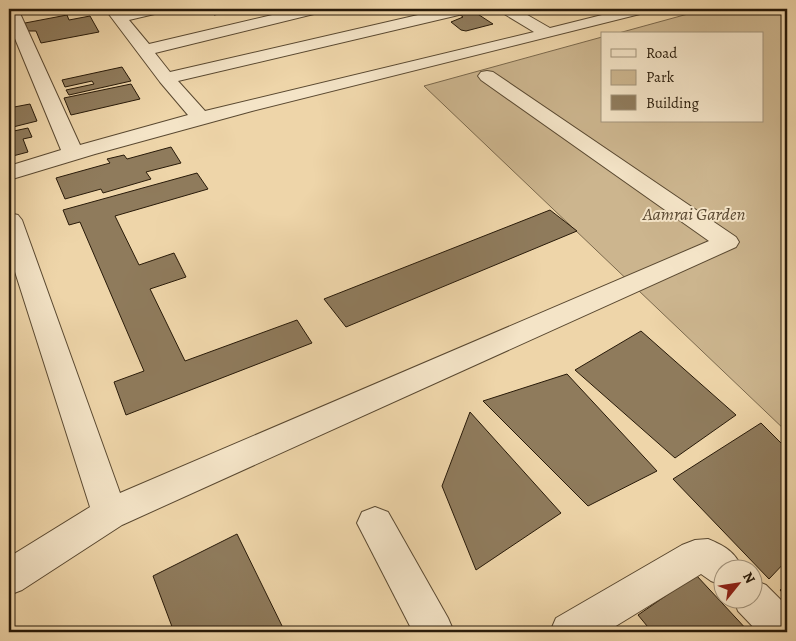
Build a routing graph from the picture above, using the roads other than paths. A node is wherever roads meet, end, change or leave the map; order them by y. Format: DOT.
graph roads {
  1 [pos="10,9"];
  2 [pos="158,9"];
  3 [pos="317,9"];
  4 [pos="462,9"];
  5 [pos="506,9"];
  6 [pos="643,9"];
  7 [pos="116,13"];
  8 [pos="548,34"];
  9 [pos="145,50"];
  10 [pos="487,76"];
  11 [pos="166,78"];
  12 [pos="201,118"];
  13 [pos="73,152"];
  14 [pos="9,172"];
  15 [pos="10,220"];
  16 [pos="110,514"];
  17 [pos="375,522"];
  18 [pos="714,561"];
  19 [pos="9,577"];
  20 [pos="762,608"];
  21 [pos="434,632"];
  22 [pos="570,632"];
  23 [pos="785,632"];
  1 -- 13 [label="street"];
  2 -- 7 [label="street"];
  3 -- 9 [label="street"];
  4 -- 11 [label="street"];
  5 -- 8 [label="street"];
  6 -- 8 [label="street"];
  7 -- 9 [label="street"];
  8 -- 12 [label="street"];
  9 -- 11 [label="street"];
  10 -- 16 [label="street"];
  11 -- 12 [label="street"];
  12 -- 13 [label="street"];
  13 -- 14 [label="street"];
  15 -- 16 [label="street"];
  16 -- 19 [label="street"];
  17 -- 21 [label="street"];
  18 -- 22 [label="street"];
  20 -- 23 [label="street"];
}
